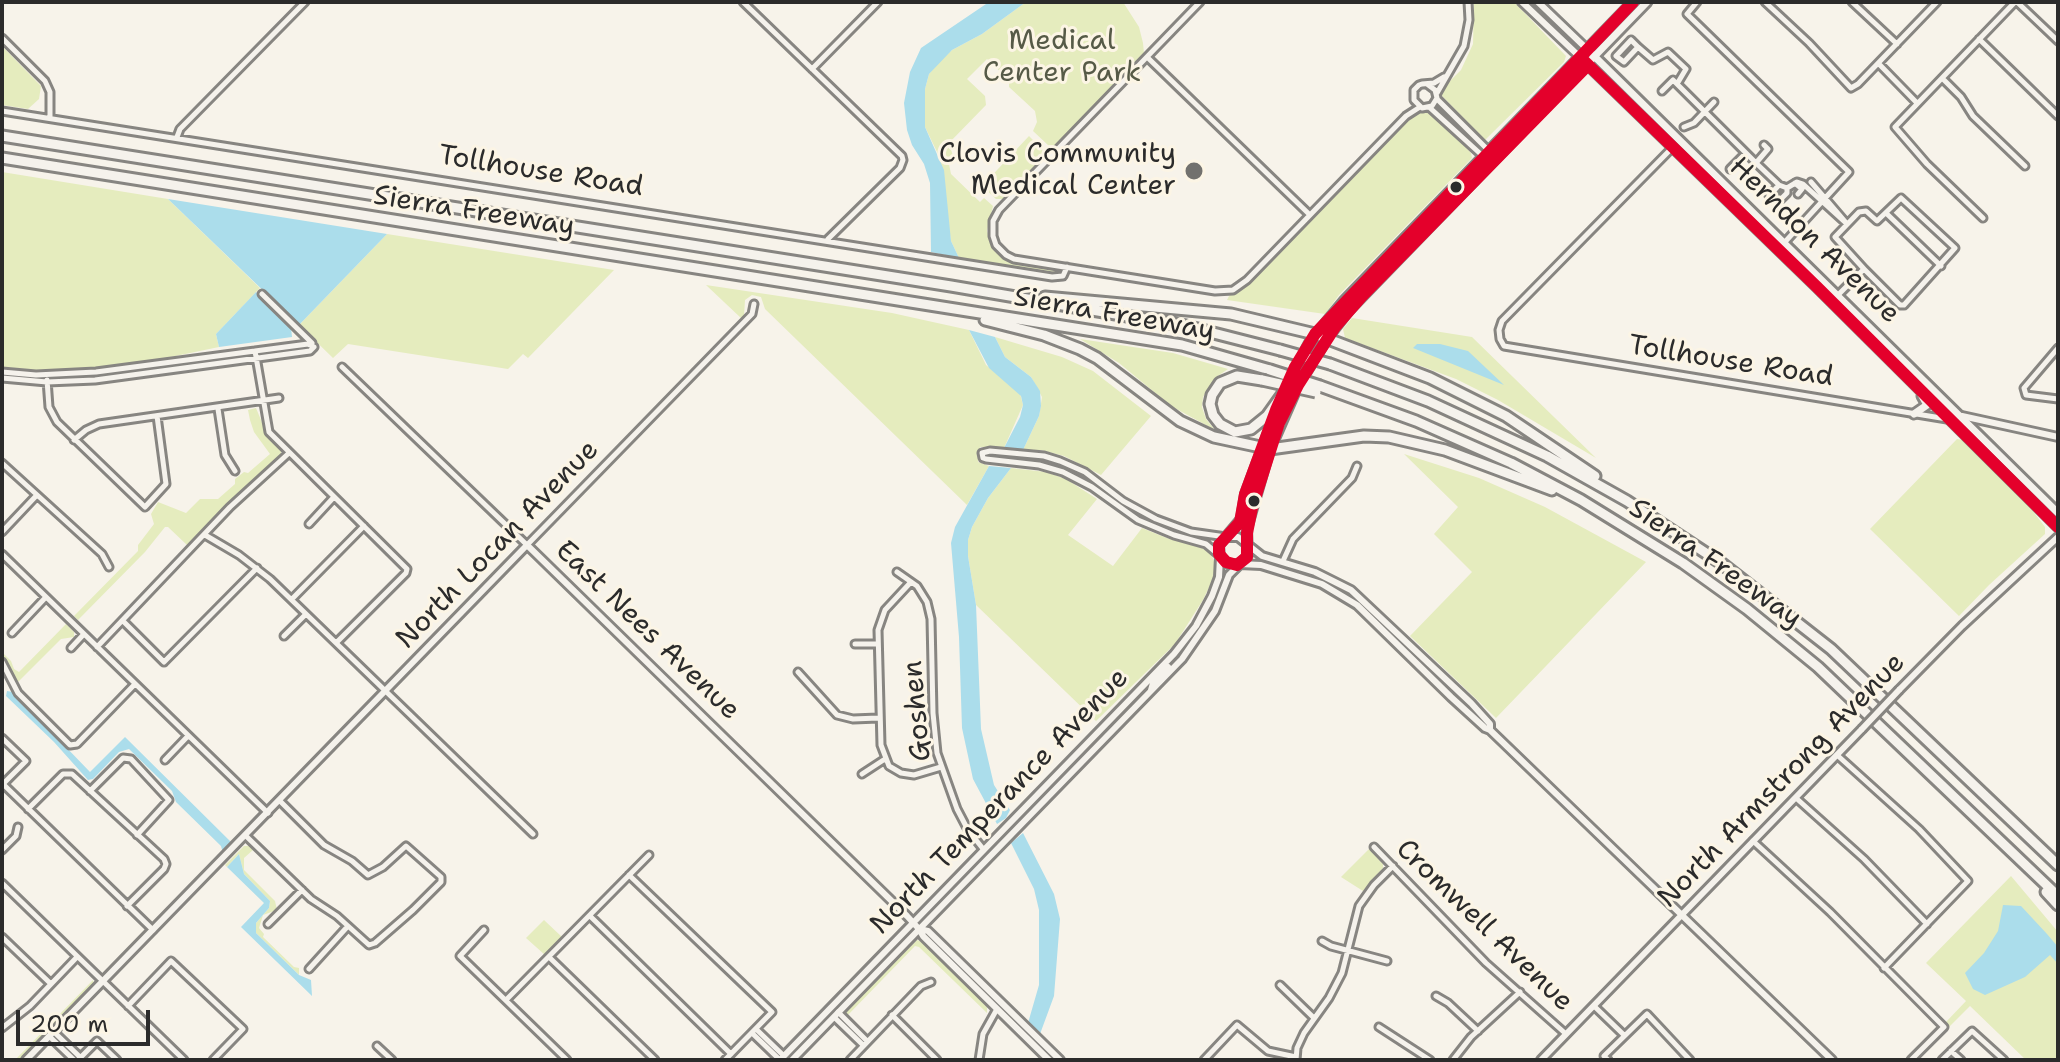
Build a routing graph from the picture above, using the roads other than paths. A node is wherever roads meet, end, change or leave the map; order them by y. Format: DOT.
graph roads {
  1 [pos="305,2"];
  2 [pos="743,2"];
  3 [pos="878,2"];
  4 [pos="1200,2"];
  5 [pos="1468,2"];
  6 [pos="1522,2"];
  7 [pos="1538,2"];
  8 [pos="1633,2"];
  9 [pos="1647,2"];
  10 [pos="1697,2"];
  11 [pos="1765,2"];
  12 [pos="1852,2"];
  13 [pos="1937,2"];
  14 [pos="2016,2"];
  15 [pos="2,38"];
  16 [pos="1979,39"];
  17 [pos="2058,41"];
  18 [pos="1897,44"];
  19 [pos="1638,47"];
  20 [pos="1588,50"];
  21 [pos="1147,57"];
  22 [pos="1595,57"];
  23 [pos="1581,58"];
  24 [pos="1879,64"];
  25 [pos="1588,65"];
  26 [pos="812,69"];
  27 [pos="1444,76"];
  28 [pos="1942,78"];
  29 [pos="1427,84"];
  30 [pos="1677,84"];
  31 [pos="1662,91"];
  32 [pos="1437,96"];
  33 [pos="1414,100"];
  34 [pos="1714,102"];
  35 [pos="1917,103"];
  36 [pos="1420,107"];
  37 [pos="1429,107"];
  38 [pos="2,111"];
  39 [pos="1704,112"];
  40 [pos="1406,116"];
  41 [pos="2058,116"];
  42 [pos="50,118"];
  43 [pos="1684,127"];
  44 [pos="2,136"];
  45 [pos="177,137"];
  46 [pos="1764,145"];
  47 [pos="1672,148"];
  48 [pos="1746,153"];
  49 [pos="1486,154"];
  50 [pos="2,158"];
  51 [pos="1494,162"];
  52 [pos="1756,163"];
  53 [pos="2025,166"];
  54 [pos="1730,169"];
  55 [pos="1796,182"];
  56 [pos="1811,182"];
  57 [pos="1779,185"];
  58 [pos="1787,188"];
  59 [pos="1798,194"];
  60 [pos="1823,200"];
  61 [pos="1886,213"];
  62 [pos="1310,215"];
  63 [pos="1983,218"];
  64 [pos="1847,224"];
  65 [pos="827,240"];
  66 [pos="1782,246"];
  67 [pos="1941,266"];
  68 [pos="1067,267"];
  69 [pos="1864,269"];
  70 [pos="262,294"];
  71 [pos="1839,294"];
  72 [pos="1009,296"];
  73 [pos="754,304"];
  74 [pos="956,311"];
  75 [pos="1315,334"];
  76 [pos="1327,338"];
  77 [pos="2058,348"];
  78 [pos="255,354"];
  79 [pos="342,367"];
  80 [pos="2,375"];
  81 [pos="46,378"];
  82 [pos="1910,378"];
  83 [pos="1318,389"];
  84 [pos="1282,395"];
  85 [pos="279,398"];
  86 [pos="2058,399"];
  87 [pos="261,401"];
  88 [pos="1947,401"];
  89 [pos="218,409"];
  90 [pos="1914,414"];
  91 [pos="157,416"];
  92 [pos="1962,416"];
  93 [pos="1952,420"];
  94 [pos="2058,437"];
  95 [pos="74,440"];
  96 [pos="1266,448"];
  97 [pos="289,453"];
  98 [pos="2,463"];
  99 [pos="1357,466"];
  100 [pos="235,471"];
  101 [pos="2024,478"];
  102 [pos="36,496"];
  103 [pos="334,497"];
  104 [pos="1627,501"];
  105 [pos="2058,513"];
  106 [pos="309,524"];
  107 [pos="364,526"];
  108 [pos="2058,527"];
  109 [pos="2,532"];
  110 [pos="205,535"];
  111 [pos="1226,537"];
  112 [pos="2058,537"];
  113 [pos="1648,540"];
  114 [pos="527,545"];
  115 [pos="1248,546"];
  116 [pos="2,554"];
  117 [pos="1220,557"];
  118 [pos="1283,561"];
  119 [pos="1240,564"];
  120 [pos="109,567"];
  121 [pos="257,568"];
  122 [pos="897,572"];
  123 [pos="911,582"];
  124 [pos="46,597"];
  125 [pos="292,599"];
  126 [pos="306,614"];
  127 [pos="123,621"];
  128 [pos="12,633"];
  129 [pos="84,634"];
  130 [pos="284,636"];
  131 [pos="336,643"];
  132 [pos="855,644"];
  133 [pos="878,644"];
  134 [pos="1183,644"];
  135 [pos="97,647"];
  136 [pos="71,648"];
  137 [pos="2,662"];
  138 [pos="798,672"];
  139 [pos="12,681"];
  140 [pos="2,684"];
  141 [pos="135,684"];
  142 [pos="1151,691"];
  143 [pos="387,692"];
  144 [pos="878,718"];
  145 [pos="1490,730"];
  146 [pos="188,736"];
  147 [pos="2,738"];
  148 [pos="1837,755"];
  149 [pos="885,759"];
  150 [pos="165,760"];
  151 [pos="941,767"];
  152 [pos="862,774"];
  153 [pos="3,784"];
  154 [pos="90,792"];
  155 [pos="1796,798"];
  156 [pos="280,801"];
  157 [pos="28,809"];
  158 [pos="268,813"];
  159 [pos="962,820"];
  160 [pos="953,825"];
  161 [pos="18,827"];
  162 [pos="533,834"];
  163 [pos="137,835"];
  164 [pos="246,836"];
  165 [pos="1753,841"];
  166 [pos="1374,847"];
  167 [pos="2,850"];
  168 [pos="984,850"];
  169 [pos="649,855"];
  170 [pos="2025,864"];
  171 [pos="2058,864"];
  172 [pos="1393,866"];
  173 [pos="629,875"];
  174 [pos="2,883"];
  175 [pos="302,890"];
  176 [pos="2058,896"];
  177 [pos="2058,905"];
  178 [pos="127,906"];
  179 [pos="1682,915"];
  180 [pos="590,916"];
  181 [pos="268,924"];
  182 [pos="1927,924"];
  183 [pos="348,926"];
  184 [pos="916,926"];
  185 [pos="153,930"];
  186 [pos="484,930"];
  187 [pos="2,937"];
  188 [pos="1322,941"];
  189 [pos="1348,950"];
  190 [pos="77,957"];
  191 [pos="549,957"];
  192 [pos="1387,961"];
  193 [pos="1884,968"];
  194 [pos="309,969"];
  195 [pos="103,981"];
  196 [pos="931,982"];
  197 [pos="51,984"];
  198 [pos="1280,985"];
  199 [pos="1520,992"];
  200 [pos="1436,996"];
  201 [pos="506,1000"];
  202 [pos="128,1006"];
  203 [pos="1594,1006"];
  204 [pos="997,1009"];
  205 [pos="836,1014"];
  206 [pos="892,1015"];
  207 [pos="1314,1018"];
  208 [pos="1379,1027"];
  209 [pos="2,1028"];
  210 [pos="754,1031"];
  211 [pos="1478,1031"];
  212 [pos="52,1034"];
  213 [pos="1566,1034"];
  214 [pos="1624,1035"];
  215 [pos="865,1043"];
  216 [pos="377,1046"];
  217 [pos="1951,1051"];
  218 [pos="731,1054"];
  219 [pos="781,1058"];
  220 [pos="1606,1058"];
  221 [pos="78,1059"];
  222 [pos="1296,1059"];
  223 [pos="26,1060"];
  224 [pos="117,1060"];
  225 [pos="184,1060"];
  226 [pos="213,1060"];
  227 [pos="392,1060"];
  228 [pos="567,1060"];
  229 [pos="655,1060"];
  230 [pos="725,1060"];
  231 [pos="792,1060"];
  232 [pos="850,1060"];
  233 [pos="937,1060"];
  234 [pos="979,1060"];
  235 [pos="1049,1060"];
  236 [pos="1060,1060"];
  237 [pos="1204,1060"];
  238 [pos="1430,1060"];
  239 [pos="1453,1060"];
  240 [pos="1541,1060"];
  241 [pos="1690,1060"];
  242 [pos="1832,1060"];
  243 [pos="1911,1060"];
  244 [pos="1942,1060"];
  245 [pos="1961,1060"];
  246 [pos="2004,1060"];
  1 -- 45 [label="street"];
  2 -- 26 [label="street"];
  3 -- 26 [label="street"];
  4 -- 21 [label="street"];
  5 -- 27 [label="street"];
  6 -- 23 [label="street, Herndon Avenue"];
  7 -- 20 [label="street, Herndon Avenue"];
  8 -- 20 [label="main road"];
  9 -- 22 [label="main road"];
  10 -- 60 [label="street"];
  11 -- 24 [label="street"];
  12 -- 18 [label="street"];
  13 -- 18 [label="street"];
  14 -- 16 [label="street"];
  14 -- 17 [label="street"];
  15 -- 42 [label="street"];
  16 -- 28 [label="street"];
  16 -- 41 [label="street"];
  18 -- 24 [label="street"];
  19 -- 30 [label="street"];
  20 -- 22 [label="main road, Herndon Avenue"];
  20 -- 23 [label="main road"];
  21 -- 62 [label="street"];
  21 -- 68 [label="street"];
  22 -- 25 [label="main road"];
  22 -- 66 [label="main road, Herndon Avenue"];
  23 -- 25 [label="main road, Herndon Avenue"];
  23 -- 49 [label="main road"];
  24 -- 35 [label="street"];
  25 -- 47 [label="main road, Herndon Avenue"];
  25 -- 51 [label="main road"];
  26 -- 65 [label="street"];
  27 -- 29 [label="street"];
  27 -- 32 [label="street"];
  28 -- 35 [label="street"];
  28 -- 53 [label="street"];
  29 -- 32 [label="street"];
  29 -- 33 [label="street"];
  30 -- 31 [label="street"];
  30 -- 39 [label="street"];
  32 -- 37 [label="street"];
  32 -- 49 [label="street"];
  33 -- 36 [label="street"];
  33 -- 40 [label="street"];
  34 -- 39 [label="street"];
  35 -- 63 [label="street"];
  36 -- 37 [label="street"];
  36 -- 40 [label="street"];
  37 -- 49 [label="street"];
  38 -- 42 [label="street, Tollhouse Road"];
  39 -- 43 [label="street"];
  39 -- 48 [label="street"];
  40 -- 62 [label="street"];
  42 -- 45 [label="street, Tollhouse Road"];
  44 -- 72 [label="highway, Sierra Freeway"];
  45 -- 65 [label="street, Tollhouse Road"];
  46 -- 52 [label="street"];
  47 -- 66 [label="main road, Herndon Avenue"];
  47 -- 90 [label="street, Tollhouse Road"];
  48 -- 52 [label="street"];
  48 -- 54 [label="street"];
  49 -- 51 [label="street"];
  49 -- 75 [label="main road"];
  50 -- 74 [label="highway, Sierra Freeway"];
  51 -- 76 [label="main road"];
  52 -- 57 [label="street"];
  55 -- 58 [label="street"];
  55 -- 59 [label="street"];
  55 -- 60 [label="street"];
  56 -- 60 [label="street"];
  57 -- 58 [label="street"];
  57 -- 58 [label="street"];
  60 -- 64 [label="street"];
  60 -- 66 [label="street"];
  61 -- 64 [label="street"];
  61 -- 67 [label="street"];
  61 -- 67 [label="street"];
  62 -- 68 [label="street"];
  64 -- 69 [label="street"];
  65 -- 68 [label="street, Tollhouse Road"];
  66 -- 71 [label="main road, Herndon Avenue"];
  66 -- 82 [label="main road, Herndon Avenue"];
  67 -- 69 [label="street"];
  69 -- 71 [label="street"];
  70 -- 78 [label="street"];
  71 -- 88 [label="main road, Herndon Avenue"];
  72 -- 75 [label="highway"];
  72 -- 104 [label="highway, Sierra Freeway, bridge"];
  73 -- 114 [label="street, North Locan Avenue"];
  74 -- 83 [label="highway, Sierra Freeway, bridge"];
  74 -- 96 [label="highway"];
  75 -- 76 [label="highway"];
  75 -- 84 [label="main road"];
  76 -- 96 [label="main road"];
  76 -- 104 [label="highway"];
  77 -- 86 [label="street"];
  78 -- 81 [label="street"];
  78 -- 87 [label="street"];
  79 -- 114 [label="street, East Nees Avenue"];
  80 -- 81 [label="street"];
  81 -- 95 [label="street"];
  82 -- 88 [label="main road"];
  82 -- 90 [label="main road"];
  82 -- 93 [label="main road, Herndon Avenue"];
  83 -- 84 [label="highway, bridge"];
  83 -- 113 [label="highway, Sierra Freeway"];
  84 -- 96 [label="street"];
  85 -- 87 [label="street"];
  87 -- 89 [label="street"];
  87 -- 97 [label="street"];
  88 -- 92 [label="main road, Herndon Avenue"];
  89 -- 91 [label="street"];
  89 -- 100 [label="street"];
  90 -- 93 [label="street, Tollhouse Road"];
  91 -- 95 [label="street"];
  91 -- 95 [label="street"];
  92 -- 94 [label="street"];
  92 -- 101 [label="main road, Herndon Avenue"];
  93 -- 101 [label="main road"];
  93 -- 108 [label="main road, Herndon Avenue"];
  96 -- 111 [label="street"];
  96 -- 113 [label="highway"];
  96 -- 115 [label="street"];
  97 -- 103 [label="street"];
  97 -- 110 [label="street"];
  98 -- 102 [label="street"];
  99 -- 118 [label="street"];
  101 -- 105 [label="main road, Herndon Avenue"];
  102 -- 109 [label="street"];
  102 -- 120 [label="street"];
  103 -- 106 [label="street"];
  103 -- 107 [label="street"];
  104 -- 171 [label="highway, Sierra Freeway"];
  107 -- 125 [label="street"];
  107 -- 131 [label="street"];
  110 -- 121 [label="street"];
  110 -- 127 [label="street"];
  111 -- 115 [label="street"];
  111 -- 117 [label="street"];
  111 -- 117 [label="street"];
  112 -- 148 [label="street, North Armstrong Avenue, bridge"];
  113 -- 170 [label="highway, Sierra Freeway"];
  114 -- 143 [label="street, North Locan Avenue"];
  114 -- 184 [label="street, East Nees Avenue"];
  115 -- 118 [label="street"];
  115 -- 119 [label="street"];
  116 -- 124 [label="street"];
  117 -- 119 [label="street"];
  117 -- 134 [label="street, North Temperance Avenue"];
  118 -- 145 [label="street"];
  119 -- 142 [label="street, North Temperance Avenue"];
  119 -- 145 [label="street"];
  121 -- 125 [label="street"];
  121 -- 127 [label="street"];
  122 -- 123 [label="street, Goshen"];
  123 -- 133 [label="street"];
  123 -- 151 [label="street, Goshen"];
  124 -- 128 [label="street"];
  124 -- 129 [label="street"];
  125 -- 126 [label="street"];
  126 -- 130 [label="street"];
  126 -- 131 [label="street"];
  127 -- 135 [label="street"];
  129 -- 135 [label="street"];
  129 -- 136 [label="street"];
  131 -- 143 [label="street"];
  132 -- 133 [label="street"];
  133 -- 144 [label="street"];
  134 -- 142 [label="street"];
  134 -- 168 [label="street, North Temperance Avenue"];
  135 -- 141 [label="street"];
  137 -- 139 [label="street"];
  138 -- 144 [label="street"];
  139 -- 140 [label="street"];
  139 -- 141 [label="street"];
  141 -- 146 [label="street"];
  142 -- 184 [label="street, North Temperance Avenue"];
  143 -- 156 [label="street, North Locan Avenue"];
  143 -- 162 [label="street"];
  144 -- 149 [label="street"];
  145 -- 179 [label="street"];
  146 -- 150 [label="street"];
  146 -- 158 [label="street"];
  147 -- 153 [label="street"];
  148 -- 155 [label="street, North Armstrong Avenue"];
  148 -- 182 [label="street"];
  149 -- 151 [label="street"];
  149 -- 152 [label="street"];
  151 -- 159 [label="street, Goshen"];
  153 -- 157 [label="street"];
  154 -- 157 [label="street"];
  154 -- 163 [label="street"];
  154 -- 163 [label="street"];
  155 -- 165 [label="street, North Armstrong Avenue"];
  155 -- 182 [label="street"];
  156 -- 158 [label="street, North Locan Avenue"];
  156 -- 183 [label="street"];
  157 -- 178 [label="street"];
  158 -- 164 [label="street, North Locan Avenue"];
  159 -- 160 [label="street"];
  159 -- 168 [label="street, Goshen"];
  161 -- 167 [label="street"];
  163 -- 178 [label="street"];
  164 -- 175 [label="street"];
  164 -- 185 [label="street, North Locan Avenue"];
  165 -- 179 [label="street, North Armstrong Avenue"];
  165 -- 193 [label="street"];
  166 -- 172 [label="street, Cromwell Avenue"];
  168 -- 184 [label="street, North Temperance Avenue"];
  169 -- 173 [label="street"];
  170 -- 176 [label="highway, Sierra Freeway"];
  170 -- 177 [label="highway"];
  172 -- 189 [label="street"];
  172 -- 199 [label="street, Cromwell Avenue"];
  173 -- 180 [label="street"];
  173 -- 210 [label="street"];
  174 -- 190 [label="street"];
  175 -- 181 [label="street"];
  175 -- 183 [label="street"];
  178 -- 185 [label="street"];
  179 -- 203 [label="street, North Armstrong Avenue"];
  179 -- 242 [label="street"];
  180 -- 191 [label="street"];
  180 -- 218 [label="street"];
  182 -- 193 [label="street"];
  183 -- 194 [label="street"];
  184 -- 204 [label="street, East Nees Avenue"];
  184 -- 205 [label="street, North Temperance Avenue"];
  184 -- 219 [label="street, North Temperance Avenue"];
  184 -- 236 [label="street, East Nees Avenue"];
  185 -- 195 [label="street, North Locan Avenue"];
  186 -- 201 [label="street"];
  187 -- 197 [label="street"];
  188 -- 189 [label="street"];
  189 -- 192 [label="street"];
  189 -- 207 [label="street"];
  190 -- 195 [label="street"];
  190 -- 197 [label="street"];
  191 -- 201 [label="street"];
  191 -- 229 [label="street"];
  193 -- 243 [label="street"];
  195 -- 202 [label="street"];
  195 -- 212 [label="street, North Locan Avenue"];
  196 -- 206 [label="street"];
  197 -- 209 [label="street"];
  198 -- 207 [label="street"];
  199 -- 211 [label="street"];
  199 -- 213 [label="street, Cromwell Avenue"];
  200 -- 211 [label="street"];
  201 -- 228 [label="street"];
  202 -- 225 [label="street"];
  202 -- 226 [label="street"];
  203 -- 213 [label="street, North Armstrong Avenue"];
  203 -- 214 [label="street"];
  204 -- 234 [label="street"];
  204 -- 235 [label="street, East Nees Avenue"];
  205 -- 215 [label="street"];
  205 -- 231 [label="street, North Temperance Avenue"];
  206 -- 215 [label="street"];
  206 -- 233 [label="street"];
  207 -- 222 [label="street"];
  208 -- 238 [label="street"];
  210 -- 218 [label="street"];
  210 -- 219 [label="street"];
  211 -- 239 [label="street"];
  212 -- 221 [label="street"];
  212 -- 223 [label="street, North Locan Avenue"];
  213 -- 240 [label="street, North Armstrong Avenue"];
  214 -- 220 [label="street"];
  214 -- 241 [label="street"];
  215 -- 232 [label="street"];
  216 -- 227 [label="street"];
  217 -- 244 [label="street"];
  217 -- 245 [label="street"];
  217 -- 246 [label="street"];
  218 -- 230 [label="street"];
  221 -- 224 [label="street"];
  222 -- 237 [label="street"];
}
